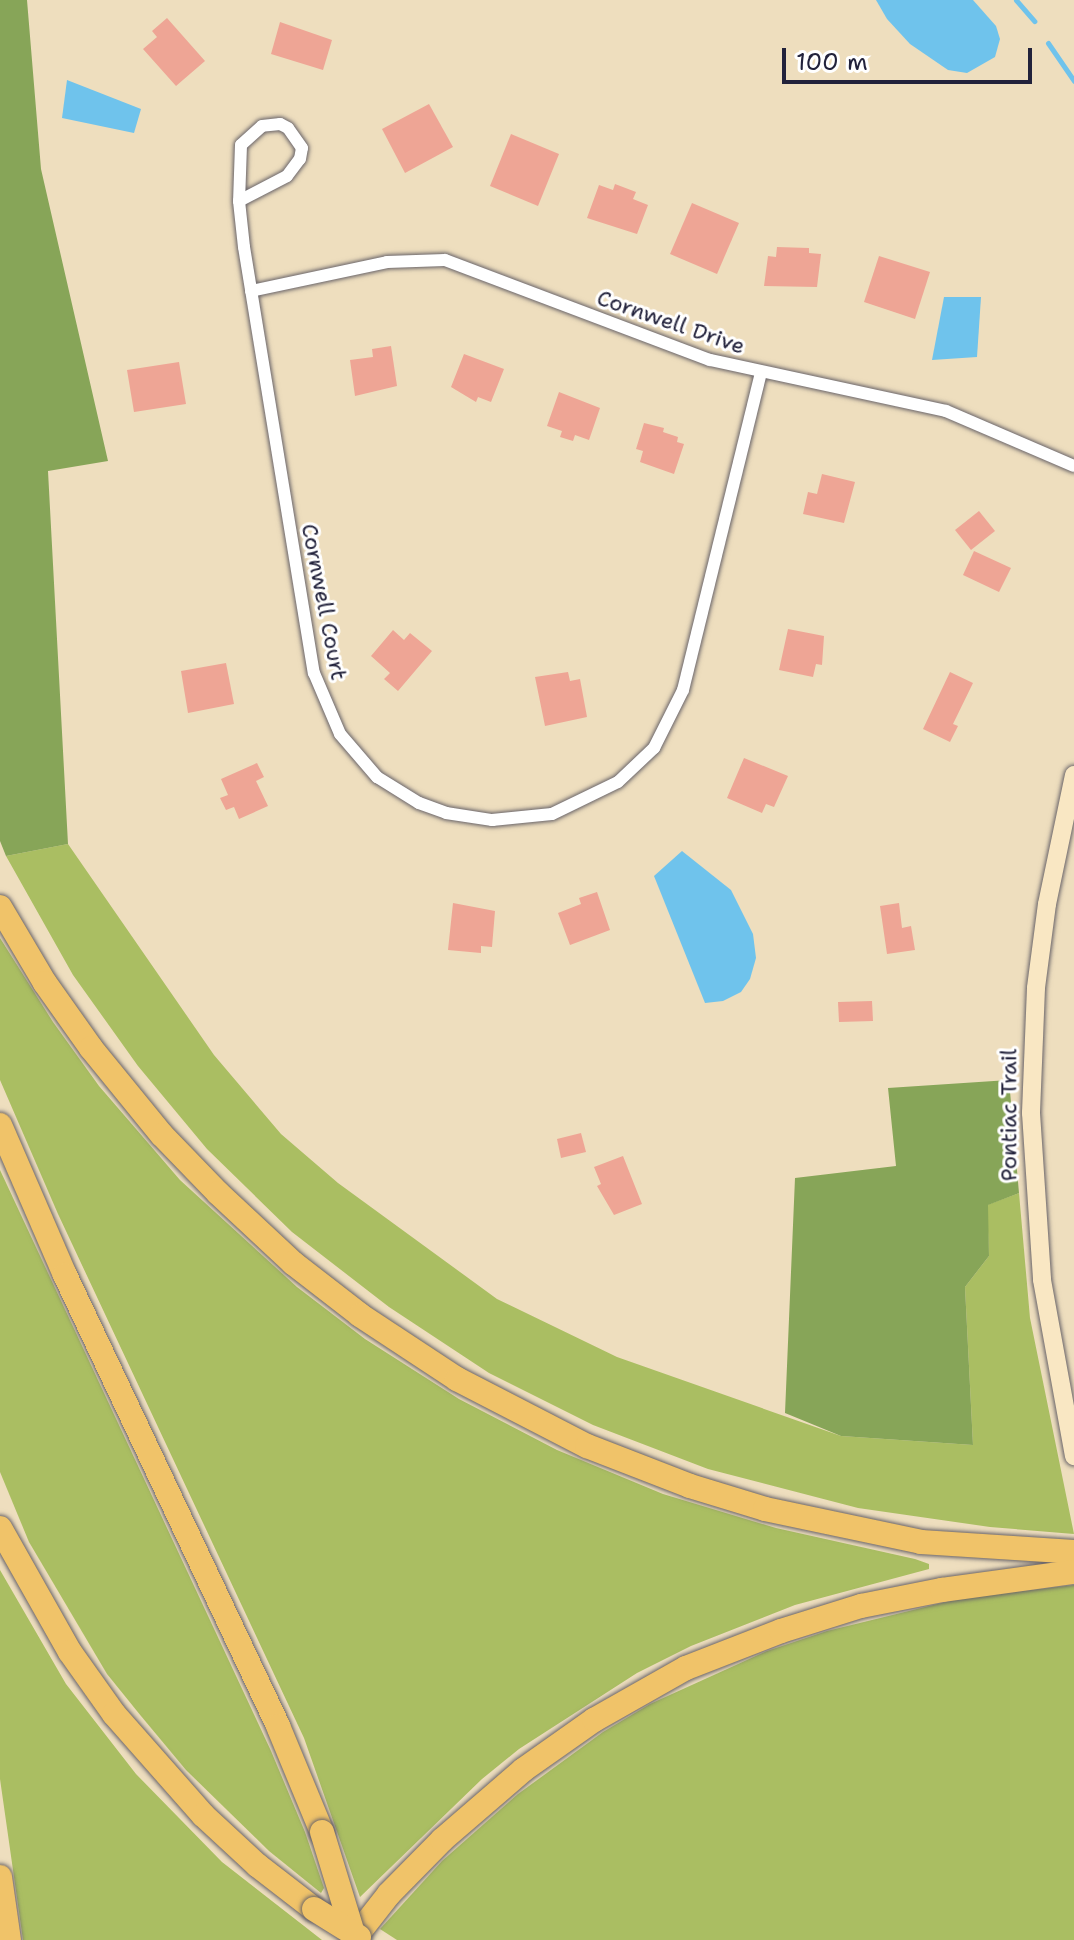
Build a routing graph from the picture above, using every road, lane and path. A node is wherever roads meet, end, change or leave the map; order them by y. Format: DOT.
graph roads {
  1 [pos="239,201"];
  2 [pos="251,291"];
  3 [pos="761,373"];
  4 [pos="1074,466"];
  5 [pos="1074,775"];
  6 [pos="0,907"];
  7 [pos="0,1125"];
  8 [pos="1074,1456"];
  9 [pos="0,1528"];
  10 [pos="1074,1552"];
  11 [pos="1074,1572"];
  12 [pos="0,1877"];
  13 [pos="9,1940"];
  14 [pos="354,1940"];
  15 [pos="363,1940"];
  1 -- 1 [label="street, Cornwell Court"];
  1 -- 2 [label="street, Cornwell Court"];
  2 -- 3 [label="street, Cornwell Drive"];
  2 -- 3 [label="street, Cornwell Court"];
  3 -- 4 [label="street, Cornwell Drive"];
  5 -- 8 [label="main road, Pontiac Trail"];
  6 -- 10 [label="highway"];
  7 -- 14 [label="highway, bridge"];
  9 -- 15 [label="highway, bridge"];
  11 -- 14 [label="highway"];
  12 -- 13 [label="highway"];
}
